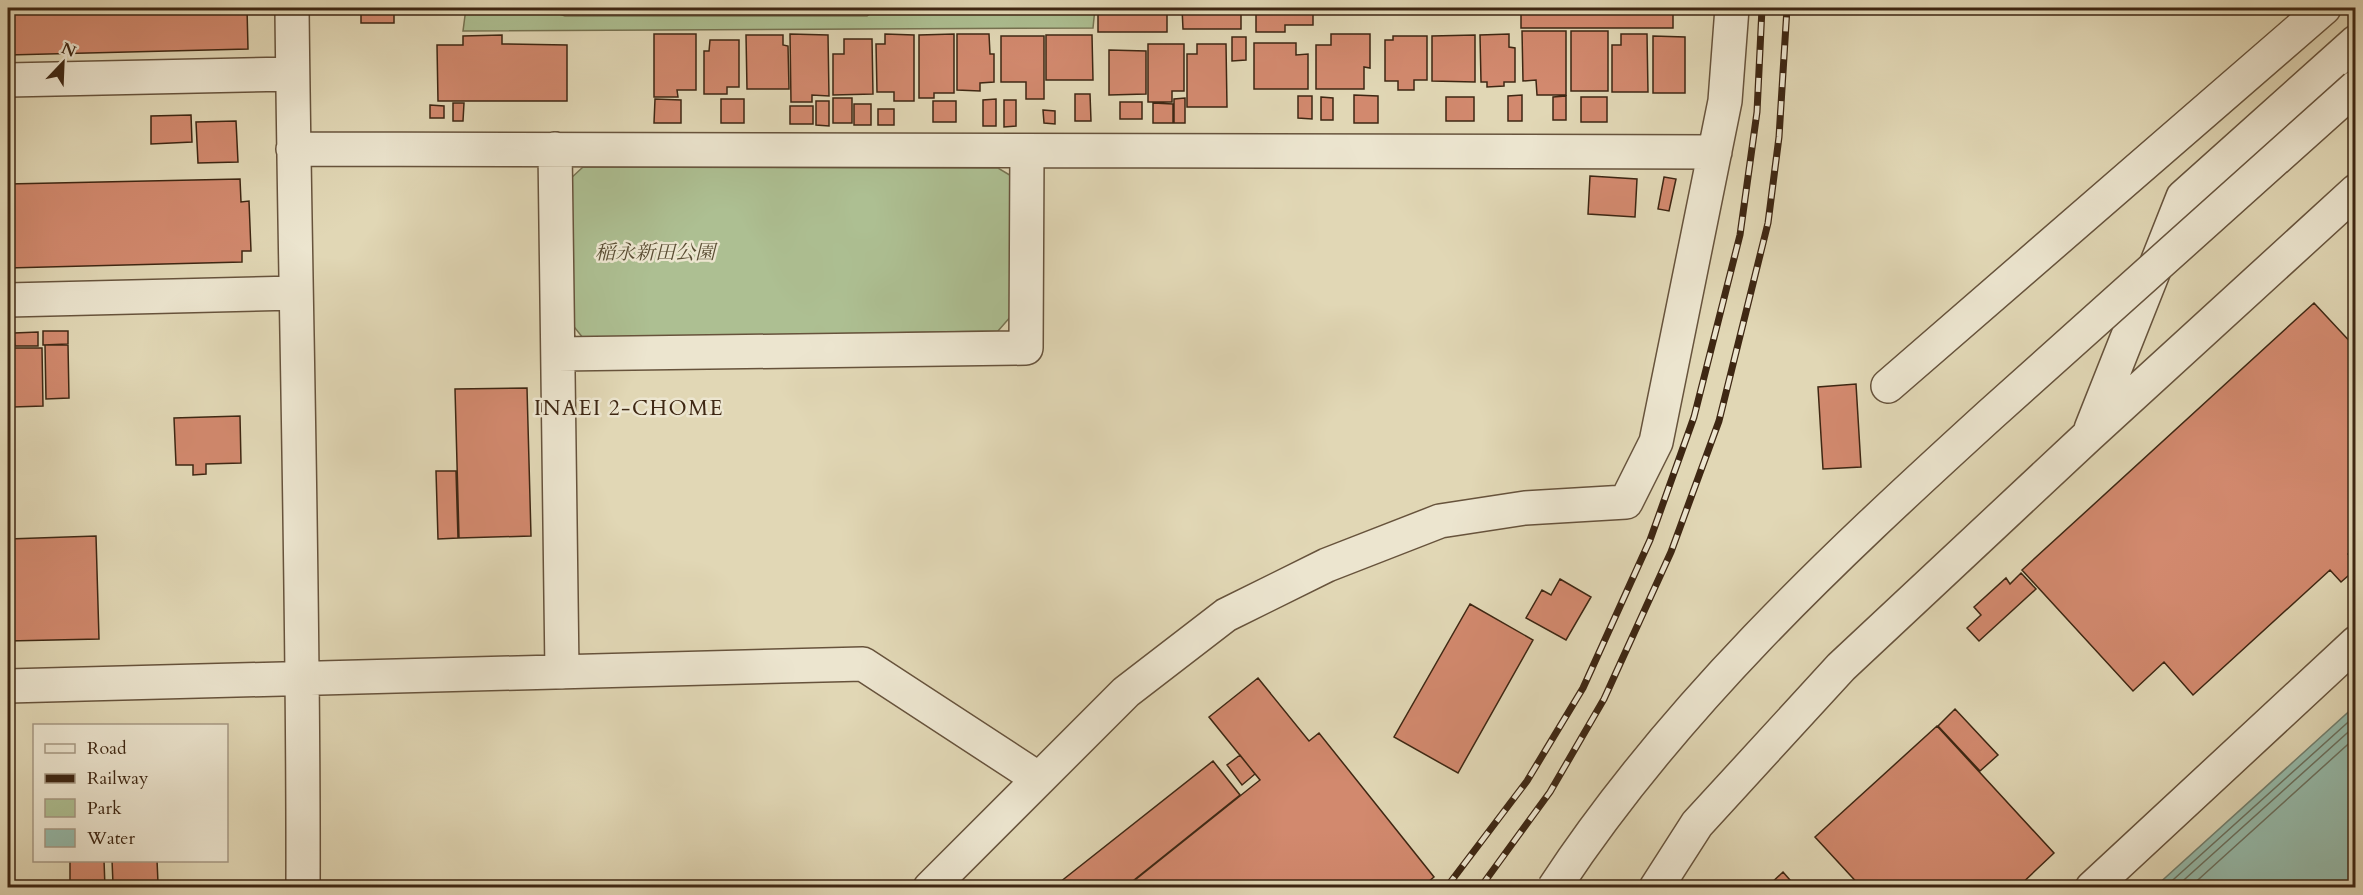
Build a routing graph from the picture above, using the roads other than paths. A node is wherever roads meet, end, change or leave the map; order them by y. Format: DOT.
graph roads {
  1 [pos="292,8"];
  2 [pos="1732,8"];
  3 [pos="2324,8"];
  4 [pos="2355,42"];
  5 [pos="292,74"];
  6 [pos="8,80"];
  7 [pos="2355,87"];
  8 [pos="293,149"];
  9 [pos="555,149"];
  10 [pos="1027,150"];
  11 [pos="1716,152"];
  12 [pos="2355,191"];
  13 [pos="295,294"];
  14 [pos="8,300"];
  15 [pos="558,354"];
  16 [pos="1888,386"];
  17 [pos="2088,436"];
  18 [pos="2355,643"];
  19 [pos="562,672"];
  20 [pos="304,678"];
  21 [pos="8,686"];
  22 [pos="1039,779"];
  23 [pos="303,888"];
  24 [pos="930,888"];
  25 [pos="1554,888"];
  26 [pos="1656,888"];
  27 [pos="2092,888"];
  1 -- 5 [label="street"];
  2 -- 11 [label="street"];
  3 -- 16 [label="street"];
  4 -- 17 [label="street"];
  5 -- 6 [label="street"];
  5 -- 8 [label="street"];
  7 -- 25 [label="street, bridge"];
  8 -- 9 [label="street"];
  8 -- 13 [label="street"];
  9 -- 10 [label="street"];
  9 -- 15 [label="street"];
  10 -- 11 [label="street"];
  10 -- 15 [label="street"];
  11 -- 22 [label="street"];
  12 -- 17 [label="street"];
  13 -- 14 [label="street"];
  13 -- 20 [label="street"];
  15 -- 19 [label="street"];
  17 -- 26 [label="street"];
  18 -- 27 [label="street"];
  19 -- 20 [label="street"];
  19 -- 22 [label="street"];
  20 -- 21 [label="street"];
  20 -- 23 [label="street"];
  22 -- 24 [label="street"];
}
